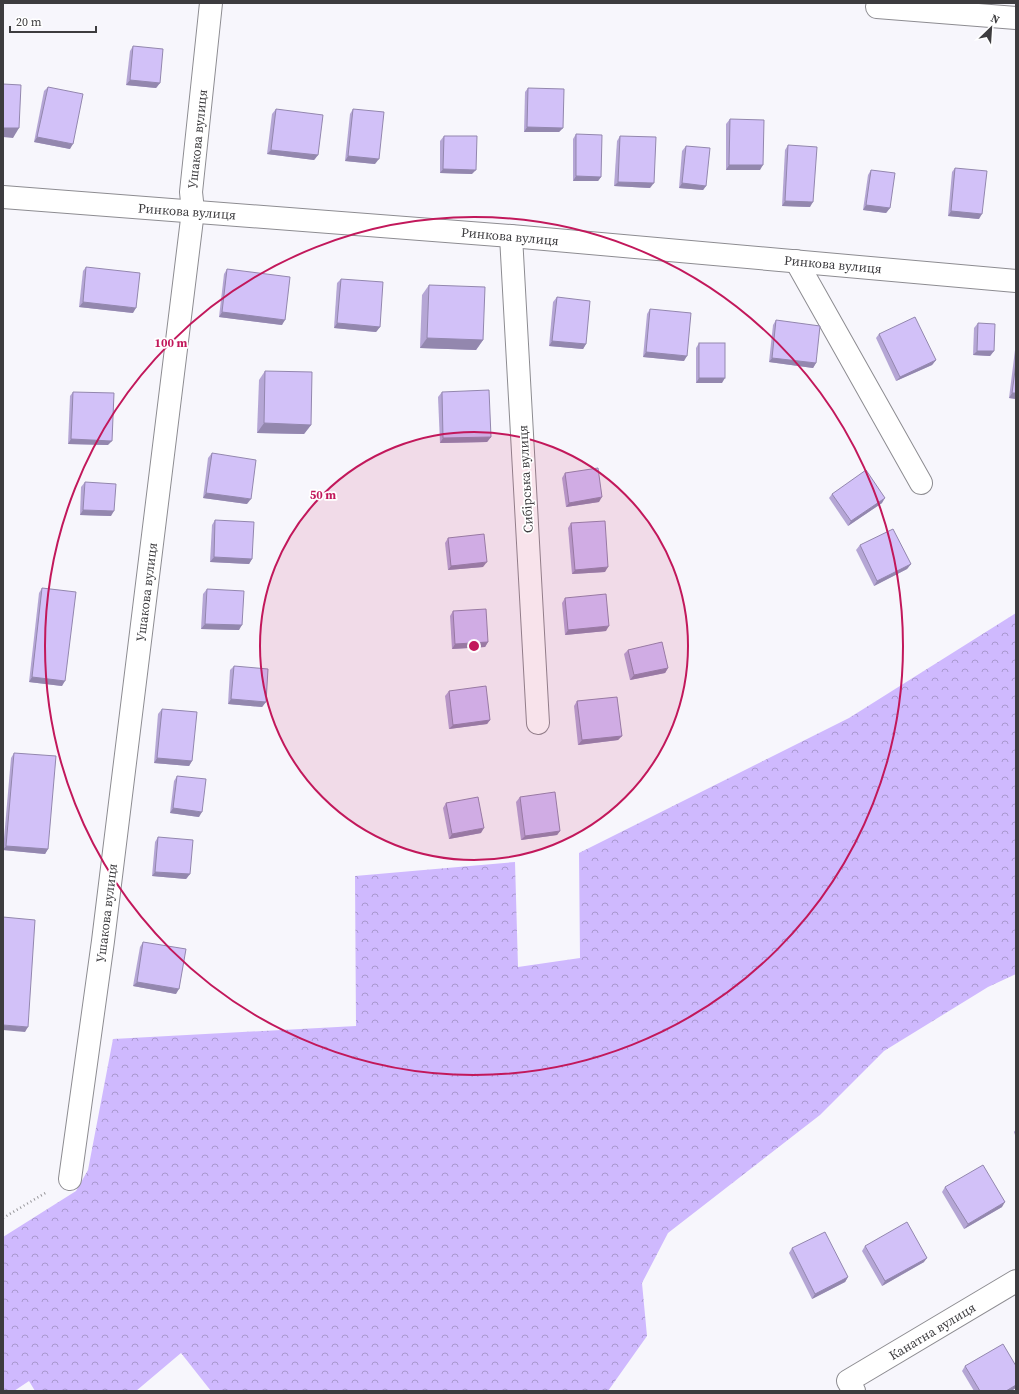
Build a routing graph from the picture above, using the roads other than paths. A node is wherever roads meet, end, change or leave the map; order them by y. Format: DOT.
graph roads {
  1 [pos="211,3"];
  2 [pos="877,7"];
  3 [pos="1016,18"];
  4 [pos="3,198"];
  5 [pos="193,211"];
  6 [pos="511,236"];
  7 [pos="796,261"];
  8 [pos="1016,281"];
  9 [pos="921,483"];
  10 [pos="538,723"];
  11 [pos="70,1179"];
  12 [pos="1016,1281"];
  13 [pos="851,1386"];
  1 -- 5 [label="street, Ушакова вулиця"];
  2 -- 3 [label="street"];
  4 -- 5 [label="street, Ринкова вулиця"];
  5 -- 6 [label="street, Ринкова вулиця"];
  5 -- 11 [label="street, Ушакова вулиця"];
  6 -- 7 [label="street, Ринкова вулиця"];
  6 -- 10 [label="street, Сибірська вулиця"];
  7 -- 8 [label="street, Ринкова вулиця"];
  7 -- 9 [label="street"];
  12 -- 13 [label="street, Канатна вулиця"];
}
